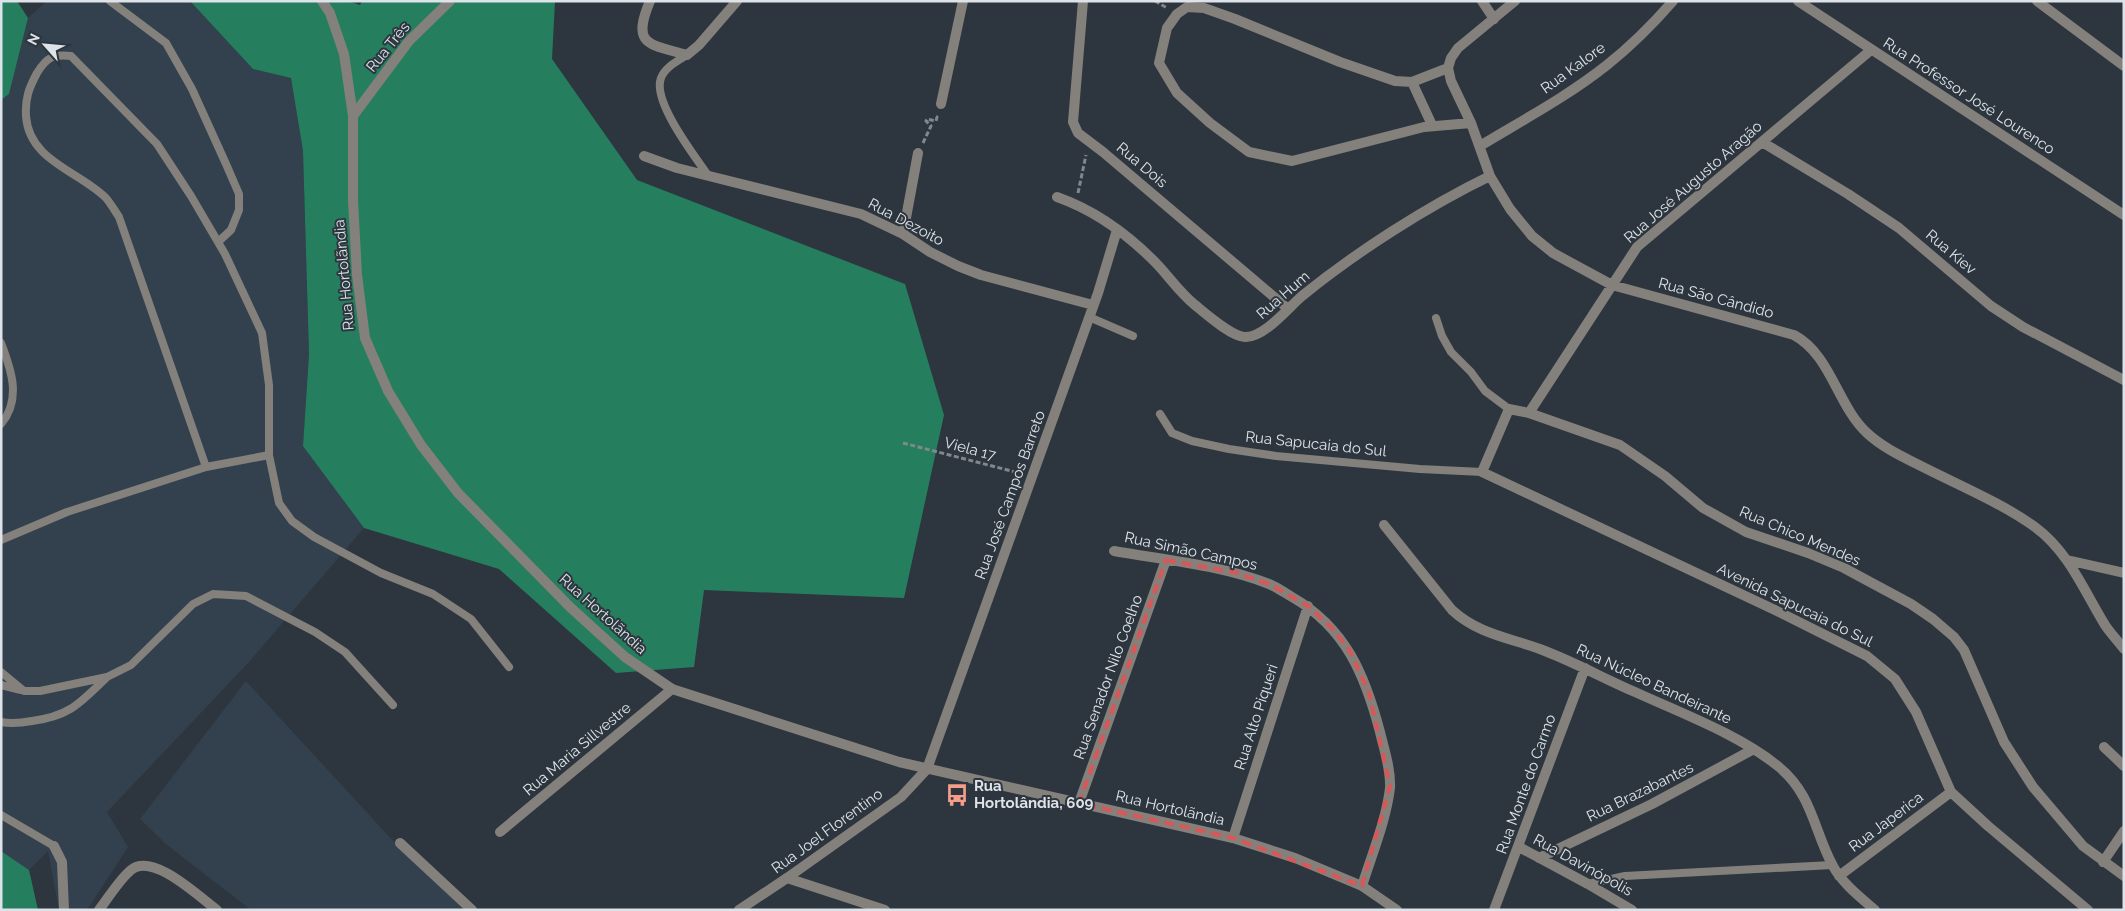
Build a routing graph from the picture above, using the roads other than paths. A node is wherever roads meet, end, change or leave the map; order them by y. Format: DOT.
graph roads {
  1 [pos="110,1"];
  2 [pos="322,1"];
  3 [pos="450,1"];
  4 [pos="650,1"];
  5 [pos="736,1"];
  6 [pos="963,1"];
  7 [pos="1084,1"];
  8 [pos="1482,1"];
  9 [pos="1515,1"];
  10 [pos="1673,1"];
  11 [pos="1798,1"];
  12 [pos="2037,1"];
  13 [pos="1494,18"];
  14 [pos="1871,50"];
  15 [pos="687,55"];
  16 [pos="2124,66"];
  17 [pos="1448,68"];
  18 [pos="1412,82"];
  19 [pos="941,104"];
  20 [pos="352,116"];
  21 [pos="1471,123"];
  22 [pos="1432,125"];
  23 [pos="1762,142"];
  24 [pos="1480,146"];
  25 [pos="918,153"];
  26 [pos="644,156"];
  27 [pos="707,174"];
  28 [pos="1490,176"];
  29 [pos="1057,197"];
  30 [pos="2124,215"];
  31 [pos="1117,230"];
  32 [pos="903,234"];
  33 [pos="218,242"];
  34 [pos="1612,285"];
  35 [pos="1093,305"];
  36 [pos="1287,308"];
  37 [pos="1089,317"];
  38 [pos="1436,318"];
  39 [pos="1133,336"];
  40 [pos="1,342"];
  41 [pos="2124,380"];
  42 [pos="1509,409"];
  43 [pos="1529,413"];
  44 [pos="1160,414"];
  45 [pos="1,424"];
  46 [pos="269,455"];
  47 [pos="206,467"];
  48 [pos="1482,472"];
  49 [pos="1384,525"];
  50 [pos="1,540"];
  51 [pos="1114,551"];
  52 [pos="1166,560"];
  53 [pos="2068,560"];
  54 [pos="2124,573"];
  55 [pos="1308,606"];
  56 [pos="2124,649"];
  57 [pos="509,667"];
  58 [pos="1584,668"];
  59 [pos="1,672"];
  60 [pos="107,677"];
  61 [pos="1,685"];
  62 [pos="672,689"];
  63 [pos="24,691"];
  64 [pos="393,705"];
  65 [pos="1,722"];
  66 [pos="2104,747"];
  67 [pos="1752,750"];
  68 [pos="2124,766"];
  69 [pos="927,769"];
  70 [pos="1951,792"];
  71 [pos="1079,803"];
  72 [pos="1,815"];
  73 [pos="2124,831"];
  74 [pos="500,832"];
  75 [pos="1232,838"];
  76 [pos="400,843"];
  77 [pos="54,846"];
  78 [pos="1519,847"];
  79 [pos="1539,858"];
  80 [pos="2103,862"];
  81 [pos="1832,865"];
  82 [pos="1839,876"];
  83 [pos="2124,876"];
  84 [pos="787,878"];
  85 [pos="1588,884"];
  86 [pos="1362,886"];
  87 [pos="64,910"];
  88 [pos="100,910"];
  89 [pos="217,910"];
  90 [pos="472,910"];
  91 [pos="739,910"];
  92 [pos="885,910"];
  93 [pos="1397,910"];
  94 [pos="1494,910"];
  95 [pos="1632,910"];
  96 [pos="1875,910"];
  97 [pos="2088,910"];
  1 -- 33 [label="lane"];
  2 -- 20 [label="street, Rua Hortolãndia"];
  3 -- 20 [label="street, Rua Três"];
  4 -- 15 [label="street"];
  5 -- 15 [label="street"];
  6 -- 19 [label="street"];
  7 -- 36 [label="street, Rua Dois"];
  8 -- 13 [label="street"];
  9 -- 13 [label="street"];
  10 -- 24 [label="street, Rua Kalore"];
  11 -- 14 [label="street, Rua Professor José Lourenco"];
  12 -- 16 [label="street"];
  13 -- 17 [label="street"];
  14 -- 23 [label="street, Rua José Augusto Aragão"];
  14 -- 30 [label="street, Rua Professor José Lourenco"];
  15 -- 27 [label="lane"];
  17 -- 18 [label="street"];
  17 -- 21 [label="street, Rua São Cândido"];
  18 -- 22 [label="street"];
  18 -- 22 [label="street"];
  20 -- 62 [label="street, Rua Hortolãndia"];
  21 -- 22 [label="street"];
  21 -- 24 [label="street, Rua São Cândido"];
  23 -- 34 [label="street, Rua José Augusto Aragão"];
  23 -- 41 [label="street, Rua Kiev"];
  24 -- 28 [label="street, Rua São Cândido"];
  25 -- 32 [label="street"];
  26 -- 27 [label="street, Rua Dezoito"];
  27 -- 32 [label="street, Rua Dezoito"];
  28 -- 34 [label="street, Rua São Cândido"];
  28 -- 36 [label="street, Rua Hum"];
  29 -- 31 [label="street, Rua Hum"];
  31 -- 35 [label="street, Rua José Campos Barreto"];
  31 -- 36 [label="street, Rua Hum"];
  32 -- 35 [label="street, Rua Dezoito"];
  33 -- 46 [label="lane"];
  33 -- 47 [label="lane"];
  34 -- 43 [label="street, Rua José Augusto Aragão"];
  34 -- 53 [label="street, Rua São Cândido"];
  35 -- 37 [label="street, Rua José Campos Barreto"];
  37 -- 39 [label="lane"];
  37 -- 69 [label="street, Rua José Campos Barreto"];
  38 -- 42 [label="lane"];
  40 -- 45 [label="lane"];
  42 -- 43 [label="street"];
  42 -- 48 [label="street"];
  43 -- 80 [label="street, Rua Chico Mendes"];
  44 -- 48 [label="lane, Rua Sapucaia do Sul"];
  46 -- 47 [label="lane"];
  46 -- 57 [label="lane"];
  47 -- 50 [label="lane"];
  48 -- 70 [label="street, Avenida Sapucaia do Sul"];
  49 -- 58 [label="street, Rua Núcleo Bandeirante"];
  51 -- 52 [label="street, Rua Simão Campos"];
  52 -- 55 [label="street, Rua Simão Campos"];
  52 -- 71 [label="street, Rua Senador Nilo Coelho"];
  53 -- 54 [label="street"];
  53 -- 56 [label="street, Rua São Cândido"];
  55 -- 75 [label="street, Rua Alto Piqueri"];
  55 -- 86 [label="street, Rua Simão Campos"];
  58 -- 67 [label="street, Rua Núcleo Bandeirante"];
  58 -- 78 [label="street, Rua Monte do Carmo"];
  59 -- 63 [label="lane"];
  60 -- 63 [label="lane"];
  60 -- 64 [label="lane"];
  60 -- 65 [label="lane"];
  61 -- 63 [label="lane"];
  62 -- 69 [label="street, Rua Hortolãndia"];
  62 -- 74 [label="street, Rua Maria Sillvestre"];
  66 -- 68 [label="street"];
  67 -- 79 [label="street, Rua Brazabantes"];
  67 -- 81 [label="street, Rua Núcleo Bandeirante"];
  69 -- 71 [label="street, Rua Hortolãndia"];
  69 -- 84 [label="street, Rua Joel Florentino"];
  70 -- 82 [label="street, Rua Japerica"];
  70 -- 97 [label="street, Avenida Sapucaia do Sul"];
  71 -- 75 [label="street, Rua Hortolãndia"];
  72 -- 77 [label="lane"];
  73 -- 80 [label="street"];
  75 -- 86 [label="street, Rua Hortolãndia"];
  76 -- 90 [label="street"];
  77 -- 87 [label="street"];
  78 -- 79 [label="street, Rua Davinópolis"];
  78 -- 94 [label="street, Rua Monte do Carmo"];
  79 -- 85 [label="street, Rua Davinópolis"];
  80 -- 83 [label="street, Rua Chico Mendes"];
  81 -- 82 [label="street, Rua Núcleo Bandeirante"];
  81 -- 85 [label="lane"];
  82 -- 96 [label="street, Rua Núcleo Bandeirante"];
  84 -- 91 [label="street, Rua Joel Florentino"];
  84 -- 92 [label="street"];
  85 -- 95 [label="street, Rua Davinópolis"];
  86 -- 93 [label="street, Rua Hortolãndia"];
  88 -- 89 [label="street"];
}
